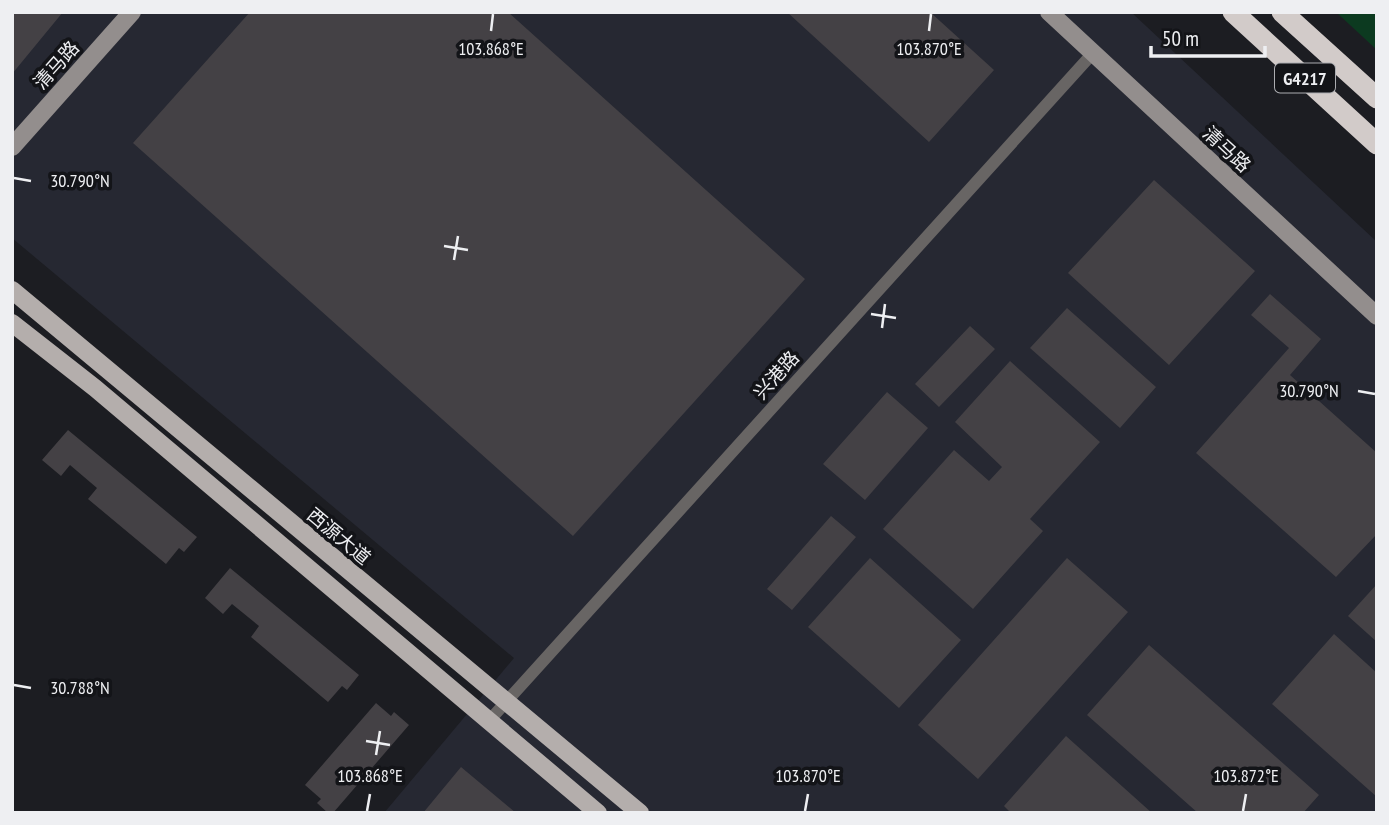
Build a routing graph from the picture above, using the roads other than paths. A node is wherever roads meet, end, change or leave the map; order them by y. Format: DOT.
graph roads {
  1 [pos="132,12"];
  2 [pos="1049,12"];
  3 [pos="1233,12"];
  4 [pos="1282,12"];
  5 [pos="1093,53"];
  6 [pos="1377,98"];
  7 [pos="1377,144"];
  8 [pos="12,146"];
  9 [pos="12,290"];
  10 [pos="1377,316"];
  11 [pos="12,323"];
  12 [pos="506,702"];
  13 [pos="488,722"];
  14 [pos="598,813"];
  15 [pos="640,813"];
  1 -- 8 [label="street, 清马路"];
  2 -- 5 [label="street, 清马路"];
  3 -- 7 [label="highway, G4217"];
  4 -- 6 [label="highway, G4217"];
  5 -- 10 [label="street, 清马路"];
  5 -- 12 [label="street, 兴港路"];
  9 -- 12 [label="main road, 西源大道"];
  11 -- 13 [label="main road"];
  12 -- 13 [label="street, 兴港路"];
  12 -- 15 [label="main road, 西源大道"];
  13 -- 14 [label="main road"];
}
